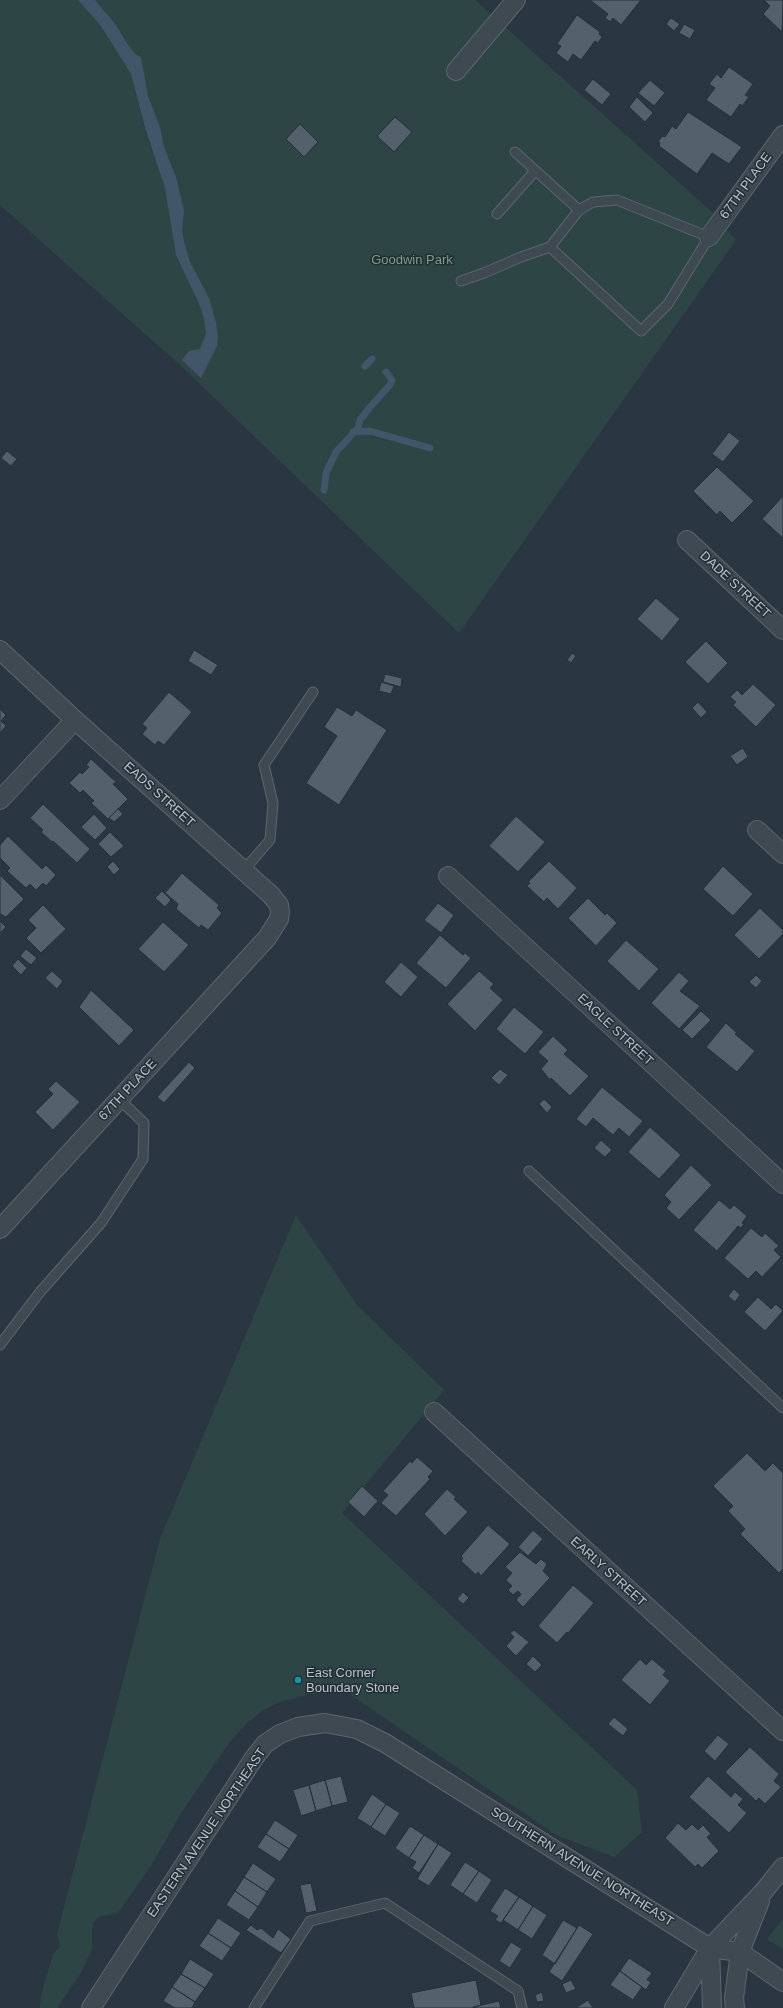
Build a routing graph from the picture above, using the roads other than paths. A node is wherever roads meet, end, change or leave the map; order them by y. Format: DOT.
graph roads {
  1 [pos="516,0"];
  2 [pos="456,71"];
  3 [pos="783,135"];
  4 [pos="515,152"];
  5 [pos="535,171"];
  6 [pos="579,210"];
  7 [pos="497,214"];
  8 [pos="709,237"];
  9 [pos="550,248"];
  10 [pos="461,281"];
  11 [pos="687,540"];
  12 [pos="783,630"];
  13 [pos="0,650"];
  14 [pos="313,692"];
  15 [pos="74,720"];
  16 [pos="0,800"];
  17 [pos="757,830"];
  18 [pos="783,854"];
  19 [pos="244,870"];
  20 [pos="448,876"];
  21 [pos="256,950"];
  22 [pos="119,1099"];
  23 [pos="529,1171"];
  24 [pos="783,1184"];
  25 [pos="0,1229"];
  26 [pos="0,1345"];
  27 [pos="783,1408"];
  28 [pos="434,1412"];
  29 [pos="783,1731"];
  30 [pos="385,1743"];
  31 [pos="783,1867"];
  32 [pos="764,1891"];
  33 [pos="710,1948"];
  34 [pos="740,1952"];
  35 [pos="783,1982"];
  36 [pos="91,2008"];
  37 [pos="254,2008"];
  38 [pos="522,2008"];
  39 [pos="674,2008"];
  40 [pos="712,2008"];
  41 [pos="735,2008"];
  1 -- 2 [label="street"];
  3 -- 8 [label="street, 67TH PLACE"];
  4 -- 5 [label="lane"];
  5 -- 6 [label="lane"];
  5 -- 7 [label="lane"];
  6 -- 8 [label="lane"];
  6 -- 9 [label="lane"];
  8 -- 9 [label="lane"];
  9 -- 10 [label="lane"];
  11 -- 12 [label="street, DADE STREET"];
  13 -- 15 [label="street, EADS STREET"];
  14 -- 19 [label="lane"];
  15 -- 16 [label="street"];
  15 -- 19 [label="street, EADS STREET"];
  17 -- 18 [label="street"];
  19 -- 21 [label="street, EADS STREET"];
  20 -- 24 [label="street, EAGLE STREET"];
  21 -- 22 [label="street, 67TH PLACE"];
  22 -- 25 [label="street, 67TH PLACE"];
  22 -- 26 [label="lane"];
  23 -- 27 [label="lane"];
  28 -- 29 [label="street, EARLY STREET"];
  30 -- 33 [label="street, SOUTHERN AVENUE NORTHEAST"];
  30 -- 36 [label="street, EASTERN AVENUE NORTHEAST"];
  31 -- 32 [label="street"];
  32 -- 33 [label="street"];
  32 -- 34 [label="street"];
  33 -- 34 [label="street, SOUTHERN AVENUE NORTHEAST"];
  33 -- 39 [label="street"];
  33 -- 40 [label="street"];
  34 -- 35 [label="street, SOUTHERN AVENUE NORTHEAST"];
  34 -- 41 [label="street"];
  37 -- 38 [label="lane"];
}
